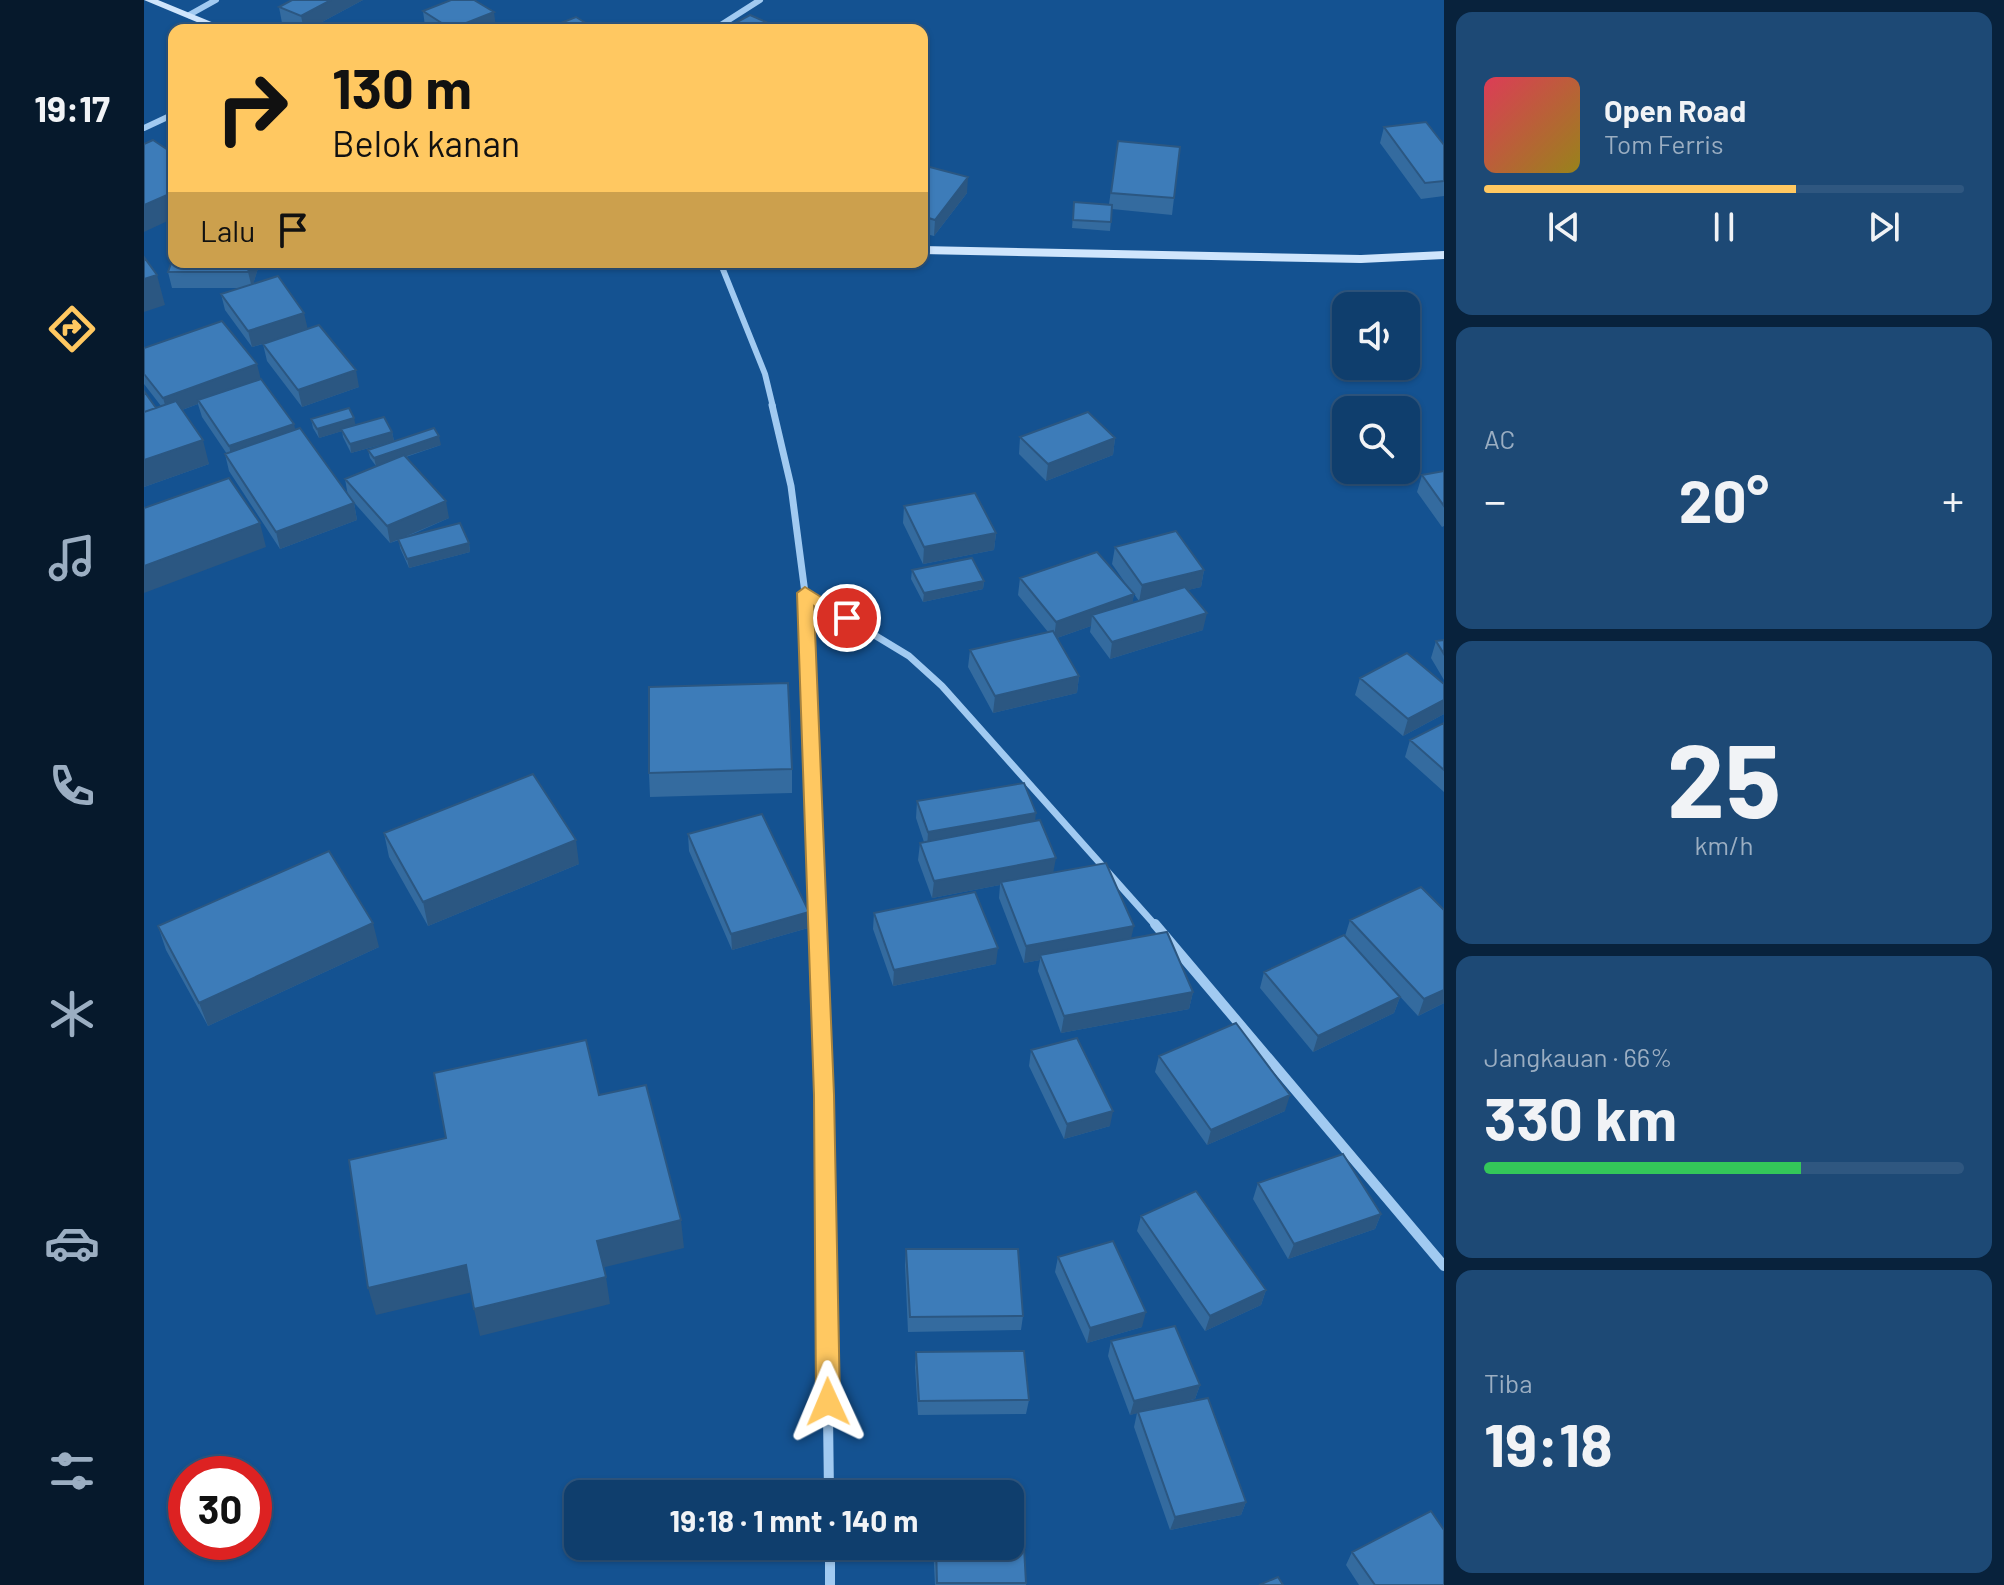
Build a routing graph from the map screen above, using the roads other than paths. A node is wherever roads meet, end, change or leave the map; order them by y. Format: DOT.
graph roads {
  1 [pos="149,0"];
  2 [pos="216,0"];
  3 [pos="760,0"];
  4 [pos="189,15"];
  5 [pos="211,24"];
  6 [pos="722,24"];
  7 [pos="168,117"];
  8 [pos="144,128"];
  9 [pos="928,250"];
  10 [pos="1444,255"];
  11 [pos="722,268"];
  12 [pos="805,593"];
  13 [pos="1444,1266"];
  14 [pos="829,1480"];
  15 [pos="830,1560"];
  16 [pos="830,1585"];
  1 -- 4 [label="street"];
  2 -- 4 [label="street"];
  3 -- 6 [label="street"];
  4 -- 5 [label="street"];
  7 -- 8 [label="street"];
  9 -- 10 [label="street"];
  11 -- 12 [label="street"];
  12 -- 13 [label="street"];
  12 -- 14 [label="street"];
  15 -- 16 [label="street"];
}
